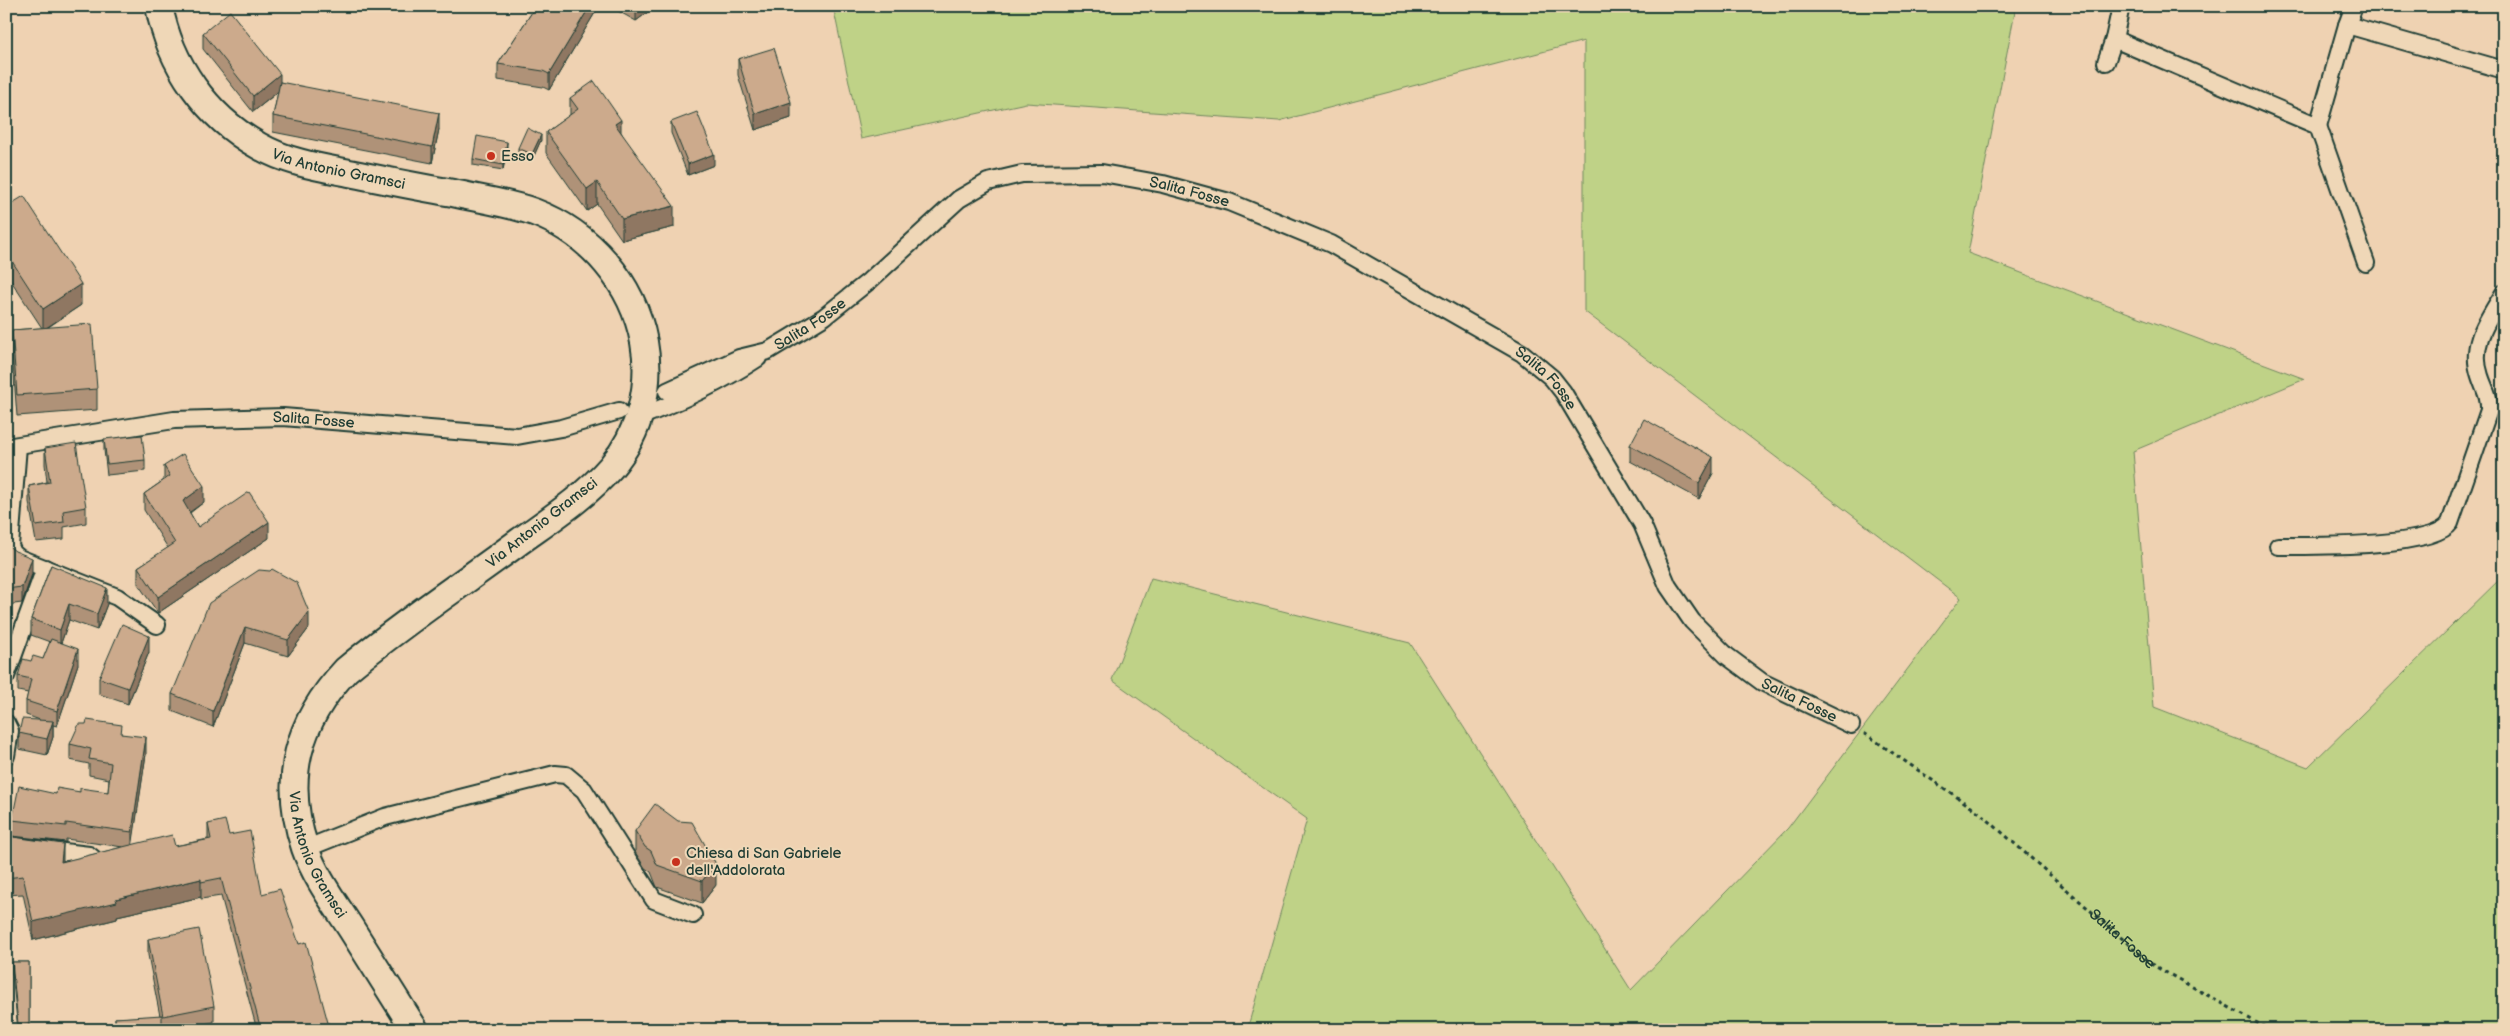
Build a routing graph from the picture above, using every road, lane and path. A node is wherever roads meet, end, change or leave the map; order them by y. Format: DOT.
graph roads {
  1 [pos="159,6"];
  2 [pos="2121,6"];
  3 [pos="2354,6"];
  4 [pos="2347,25"];
  5 [pos="2114,38"];
  6 [pos="2106,62"];
  7 [pos="2504,70"];
  8 [pos="2318,126"];
  9 [pos="2366,263"];
  10 [pos="2504,293"];
  11 [pos="768,351"];
  12 [pos="667,391"];
  13 [pos="629,414"];
  14 [pos="12,446"];
  15 [pos="2278,546"];
  16 [pos="45,568"];
  17 [pos="157,625"];
  18 [pos="6,676"];
  19 [pos="6,723"];
  20 [pos="1851,725"];
  21 [pos="6,756"];
  22 [pos="6,845"];
  23 [pos="305,849"];
  24 [pos="94,858"];
  25 [pos="693,915"];
  26 [pos="415,1030"];
  27 [pos="2270,1030"];
  1 -- 13 [label="main road, Via Antonio Gramsci"];
  2 -- 5 [label="street"];
  3 -- 4 [label="street"];
  4 -- 7 [label="street"];
  4 -- 8 [label="street"];
  5 -- 6 [label="street"];
  5 -- 8 [label="street"];
  8 -- 9 [label="street"];
  10 -- 15 [label="street"];
  11 -- 12 [label="street, Salita Fosse"];
  11 -- 13 [label="street, Salita Fosse"];
  11 -- 20 [label="street, Salita Fosse"];
  13 -- 14 [label="street, Salita Fosse"];
  13 -- 23 [label="main road, Via Antonio Gramsci"];
  14 -- 16 [label="street"];
  16 -- 17 [label="street"];
  16 -- 18 [label="street"];
  19 -- 21 [label="street"];
  20 -- 27 [label="path, Salita Fosse"];
  22 -- 24 [label="street"];
  23 -- 25 [label="street"];
  23 -- 26 [label="main road, Via Antonio Gramsci"];
}
